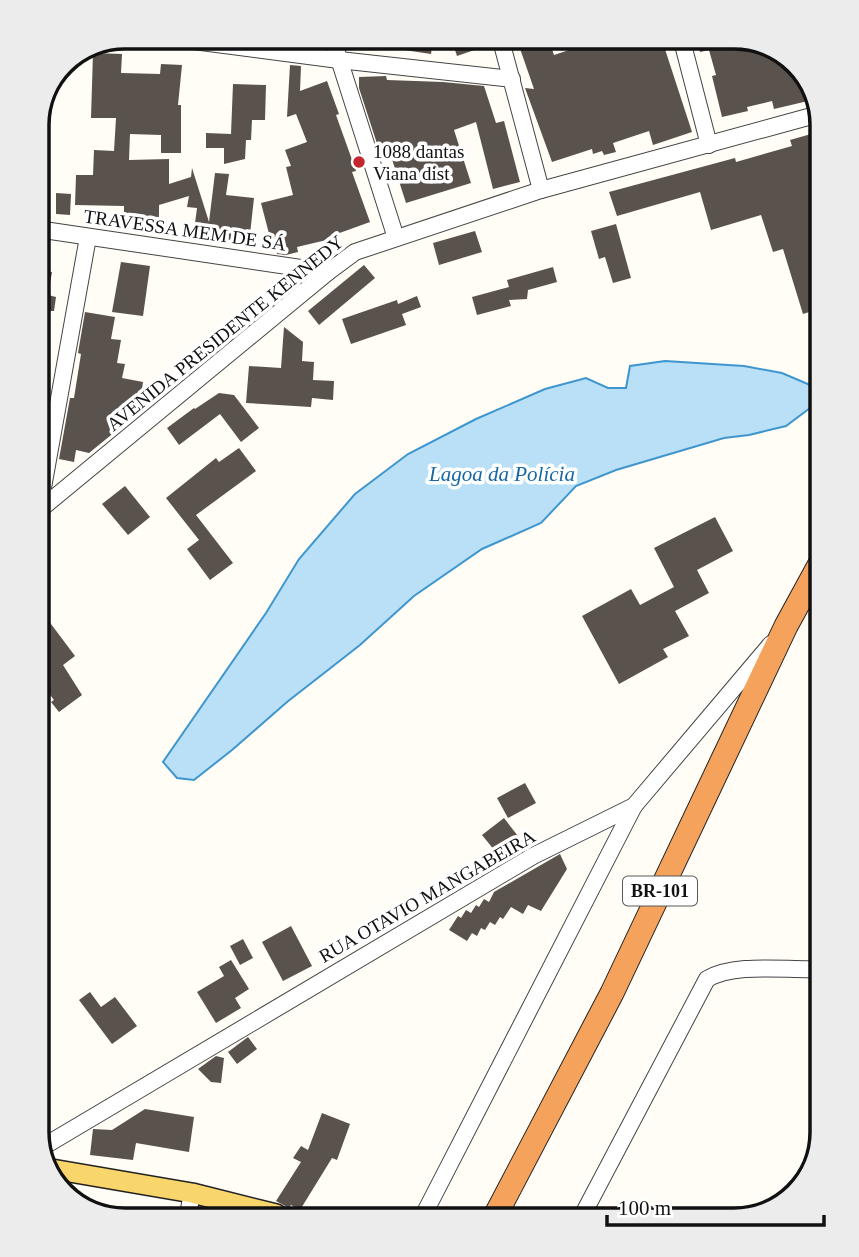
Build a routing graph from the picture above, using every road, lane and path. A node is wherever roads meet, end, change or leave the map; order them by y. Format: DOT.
graph roads {
  1 [pos="255,49"];
  2 [pos="335,49"];
  3 [pos="503,49"];
  4 [pos="684,49"];
  5 [pos="339,60"];
  6 [pos="512,79"];
  7 [pos="809,117"];
  8 [pos="709,145"];
  9 [pos="541,190"];
  10 [pos="49,231"];
  11 [pos="88,237"];
  12 [pos="396,238"];
  13 [pos="328,272"];
  14 [pos="49,451"];
  15 [pos="49,502"];
  16 [pos="810,582"];
  17 [pos="786,626"];
  18 [pos="634,806"];
  19 [pos="810,968"];
  20 [pos="50,1143"];
  21 [pos="59,1170"];
  22 [pos="192,1193"];
  23 [pos="189,1208"];
  24 [pos="252,1208"];
  25 [pos="427,1208"];
  26 [pos="499,1208"];
  27 [pos="586,1208"];
  1 -- 5 [label="street"];
  2 -- 5 [label="street"];
  3 -- 6 [label="street"];
  4 -- 8 [label="street"];
  5 -- 6 [label="street"];
  5 -- 12 [label="street"];
  6 -- 9 [label="street"];
  7 -- 8 [label="street, AVENIDA PRESIDENTE KENNEDY"];
  8 -- 9 [label="street, AVENIDA PRESIDENTE KENNEDY"];
  9 -- 12 [label="street, AVENIDA PRESIDENTE KENNEDY"];
  10 -- 11 [label="street, TRAVESSA MEM DE SÁ"];
  11 -- 13 [label="street, TRAVESSA MEM DE SÁ"];
  11 -- 14 [label="street"];
  12 -- 13 [label="street, AVENIDA PRESIDENTE KENNEDY"];
  13 -- 15 [label="street, AVENIDA PRESIDENTE KENNEDY"];
  16 -- 17 [label="highway, BR-101"];
  17 -- 18 [label="street, RUA OTAVIO MANGABEIRA"];
  17 -- 26 [label="highway, BR-101"];
  18 -- 20 [label="street, RUA OTAVIO MANGABEIRA"];
  18 -- 25 [label="street"];
  19 -- 27 [label="street"];
  21 -- 22 [label="main road"];
  22 -- 23 [label="street"];
  22 -- 24 [label="main road"];
}
